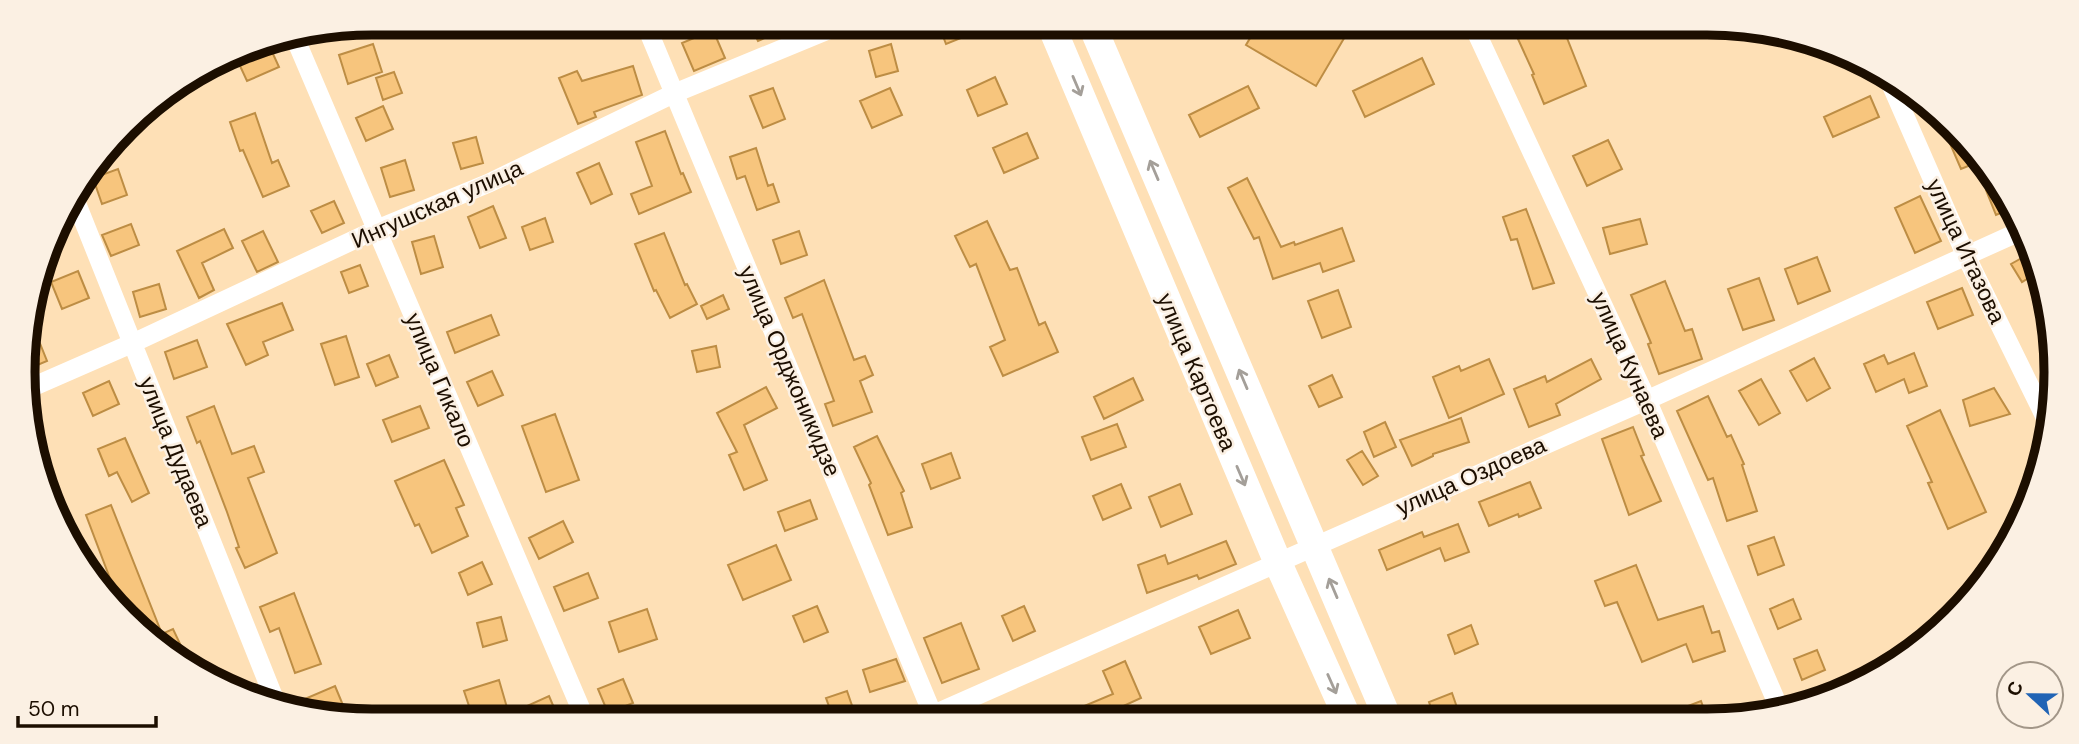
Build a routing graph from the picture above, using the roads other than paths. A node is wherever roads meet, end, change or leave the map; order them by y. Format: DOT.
graph roads {
  1 [pos="650,35"];
  2 [pos="816,35"];
  3 [pos="1055,35"];
  4 [pos="1096,35"];
  5 [pos="1478,35"];
  6 [pos="297,43"];
  7 [pos="1894,92"];
  8 [pos="675,93"];
  9 [pos="79,206"];
  10 [pos="375,230"];
  11 [pos="2014,234"];
  12 [pos="1966,256"];
  13 [pos="133,343"];
  14 [pos="36,386"];
  15 [pos="1647,400"];
  16 [pos="2042,410"];
  17 [pos="1314,545"];
  18 [pos="1278,563"];
  19 [pos="272,694"];
  20 [pos="1777,702"];
  21 [pos="581,709"];
  22 [pos="926,709"];
  23 [pos="950,709"];
  24 [pos="1344,709"];
  25 [pos="1384,709"];
  1 -- 8 [label="street, улица Орджоникидзе"];
  2 -- 8 [label="street, Ингушская улица"];
  3 -- 18 [label="main road, улица Картоева, one-way"];
  17 -- 4 [label="main road, улица Картоева, one-way"];
  5 -- 15 [label="street, улица Кунаева"];
  6 -- 10 [label="street, улица Гикало"];
  7 -- 12 [label="street, улица Итазова"];
  8 -- 10 [label="street, Ингушская улица"];
  8 -- 22 [label="street, улица Орджоникидзе"];
  9 -- 13 [label="street, улица Дудаева"];
  10 -- 13 [label="street, Ингушская улица"];
  10 -- 21 [label="street, улица Гикало"];
  11 -- 12 [label="street, улица Оздоева"];
  12 -- 15 [label="street, улица Оздоева"];
  12 -- 16 [label="street, улица Итазова"];
  13 -- 14 [label="street, Ингушская улица"];
  13 -- 19 [label="street, улица Дудаева"];
  15 -- 17 [label="street, улица Оздоева"];
  15 -- 20 [label="street, улица Кунаева"];
  17 -- 18 [label="street, улица Оздоева"];
  25 -- 17 [label="main road, улица Картоева, one-way"];
  18 -- 23 [label="street, улица Оздоева"];
  18 -- 24 [label="main road, улица Картоева, one-way"];
}
